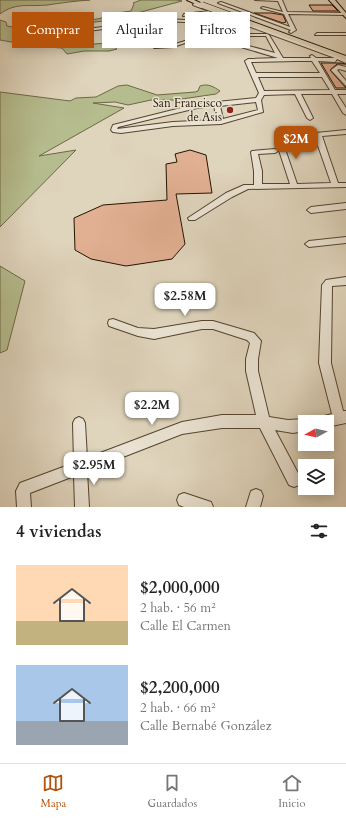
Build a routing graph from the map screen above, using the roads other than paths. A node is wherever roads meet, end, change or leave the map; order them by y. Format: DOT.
graph roads {
  1 [pos="229,0"];
  2 [pos="257,0"];
  3 [pos="280,0"];
  4 [pos="332,0"];
  5 [pos="192,2"];
  6 [pos="202,4"];
  7 [pos="229,6"];
  8 [pos="262,8"];
  9 [pos="180,11"];
  10 [pos="212,11"];
  11 [pos="215,12"];
  12 [pos="222,12"];
  13 [pos="287,14"];
  14 [pos="184,15"];
  15 [pos="345,15"];
  16 [pos="262,18"];
  17 [pos="290,19"];
  18 [pos="298,19"];
  19 [pos="185,21"];
  20 [pos="251,23"];
  21 [pos="250,24"];
  22 [pos="281,25"];
  23 [pos="262,28"];
  24 [pos="94,29"];
  25 [pos="293,31"];
  26 [pos="317,34"];
  27 [pos="346,34"];
  28 [pos="250,37"];
  29 [pos="305,46"];
  30 [pos="250,48"];
  31 [pos="346,52"];
  32 [pos="280,57"];
  33 [pos="346,58"];
  34 [pos="314,60"];
  35 [pos="335,60"];
  36 [pos="346,61"];
  37 [pos="346,69"];
  38 [pos="254,75"];
  39 [pos="323,75"];
  40 [pos="346,84"];
  41 [pos="298,92"];
  42 [pos="333,92"];
  43 [pos="346,92"];
  44 [pos="262,93"];
  45 [pos="258,100"];
  46 [pos="216,103"];
  47 [pos="343,105"];
  48 [pos="346,114"];
  49 [pos="310,118"];
  50 [pos="221,122"];
  51 [pos="346,132"];
  52 [pos="318,134"];
  53 [pos="275,151"];
  54 [pos="294,185"];
  55 [pos="335,185"];
  56 [pos="346,185"];
  57 [pos="258,186"];
  58 [pos="346,206"];
  59 [pos="311,210"];
  60 [pos="192,218"];
  61 [pos="346,240"];
  62 [pos="309,244"];
  63 [pos="346,281"];
  64 [pos="113,323"];
  65 [pos="342,417"];
  66 [pos="79,423"];
  67 [pos="264,423"];
  68 [pos="298,426"];
  69 [pos="80,466"];
  70 [pos="294,480"];
  71 [pos="184,500"];
  72 [pos="24,507"];
  73 [pos="82,507"];
  74 [pos="206,507"];
  1 -- 7 [label="street"];
  2 -- 3 [label="street"];
  3 -- 13 [label="street"];
  4 -- 15 [label="main road"];
  5 -- 6 [label="main road"];
  6 -- 9 [label="street"];
  6 -- 10 [label="street"];
  6 -- 12 [label="main road, bridge"];
  6 -- 16 [label="main road"];
  7 -- 10 [label="street"];
  7 -- 22 [label="street"];
  8 -- 13 [label="street"];
  10 -- 11 [label="street"];
  10 -- 14 [label="street"];
  13 -- 15 [label="street"];
  13 -- 17 [label="street"];
  16 -- 20 [label="main road"];
  16 -- 22 [label="street"];
  16 -- 25 [label="main road"];
  17 -- 18 [label="street"];
  17 -- 25 [label="street"];
  19 -- 24 [label="street"];
  20 -- 23 [label="main road"];
  21 -- 23 [label="street"];
  22 -- 25 [label="street"];
  23 -- 29 [label="street"];
  23 -- 33 [label="main road"];
  25 -- 31 [label="main road"];
  26 -- 27 [label="street"];
  28 -- 32 [label="street"];
  29 -- 34 [label="street"];
  29 -- 36 [label="street"];
  30 -- 32 [label="street"];
  32 -- 34 [label="street"];
  32 -- 38 [label="street"];
  34 -- 35 [label="street"];
  34 -- 39 [label="street"];
  37 -- 40 [label="street"];
  38 -- 39 [label="street"];
  38 -- 44 [label="street"];
  39 -- 42 [label="street"];
  41 -- 42 [label="street"];
  41 -- 44 [label="street"];
  41 -- 49 [label="street"];
  42 -- 43 [label="street"];
  42 -- 47 [label="street"];
  44 -- 45 [label="street"];
  45 -- 46 [label="street"];
  45 -- 50 [label="street"];
  46 -- 50 [label="street"];
  46 -- 50 [label="street"];
  47 -- 48 [label="street"];
  51 -- 52 [label="street"];
  52 -- 54 [label="street"];
  52 -- 55 [label="street"];
  53 -- 57 [label="street"];
  54 -- 55 [label="street"];
  54 -- 57 [label="street"];
  55 -- 56 [label="street"];
  57 -- 60 [label="street"];
  58 -- 59 [label="street"];
  61 -- 62 [label="street"];
  63 -- 65 [label="street"];
  64 -- 67 [label="street"];
  66 -- 69 [label="street"];
  67 -- 68 [label="street"];
  67 -- 69 [label="street"];
  67 -- 70 [label="street"];
  69 -- 72 [label="street"];
  69 -- 73 [label="street"];
  71 -- 74 [label="street"];
}
